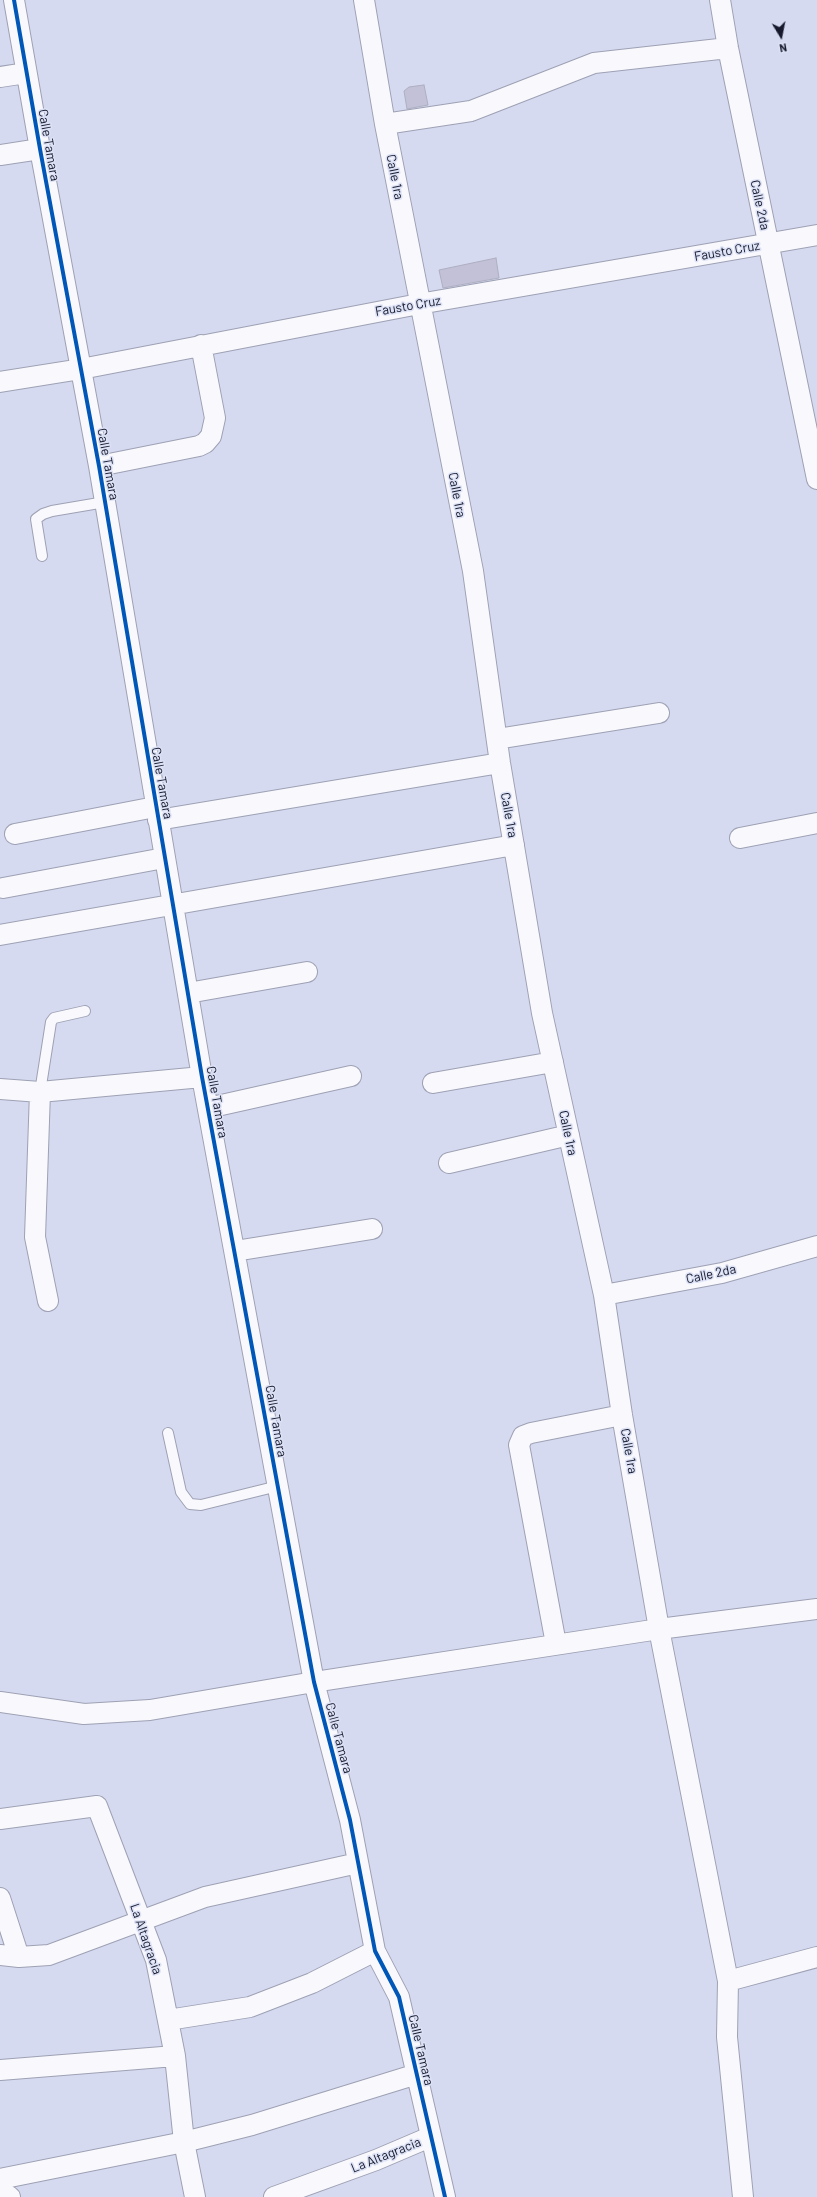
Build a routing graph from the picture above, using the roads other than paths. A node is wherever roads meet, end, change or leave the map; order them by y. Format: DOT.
graph roads {
  1 [pos="14,0"];
  2 [pos="364,0"];
  3 [pos="720,0"];
  4 [pos="728,48"];
  5 [pos="26,73"];
  6 [pos="0,77"];
  7 [pos="385,124"];
  8 [pos="40,149"];
  9 [pos="0,155"];
  10 [pos="817,235"];
  11 [pos="768,244"];
  12 [pos="419,304"];
  13 [pos="201,345"];
  14 [pos="81,369"];
  15 [pos="0,382"];
  16 [pos="99,466"];
  17 [pos="817,479"];
  18 [pos="105,502"];
  19 [pos="42,556"];
  20 [pos="659,713"];
  21 [pos="497,739"];
  22 [pos="500,763"];
  23 [pos="157,814"];
  24 [pos="817,823"];
  25 [pos="14,834"];
  26 [pos="740,838"];
  27 [pos="514,845"];
  28 [pos="164,858"];
  29 [pos="3,888"];
  30 [pos="173,906"];
  31 [pos="0,935"];
  32 [pos="307,972"];
  33 [pos="188,993"];
  34 [pos="85,1011"];
  35 [pos="553,1062"];
  36 [pos="202,1076"];
  37 [pos="351,1076"];
  38 [pos="433,1083"];
  39 [pos="0,1089"];
  40 [pos="40,1092"];
  41 [pos="208,1108"];
  42 [pos="569,1135"];
  43 [pos="449,1163"];
  44 [pos="372,1229"];
  45 [pos="817,1246"];
  46 [pos="235,1251"];
  47 [pos="604,1294"];
  48 [pos="48,1302"];
  49 [pos="622,1415"];
  50 [pos="168,1433"];
  51 [pos="278,1486"];
  52 [pos="817,1609"];
  53 [pos="659,1629"];
  54 [pos="556,1644"];
  55 [pos="314,1682"];
  56 [pos="0,1702"];
  57 [pos="0,1819"];
  58 [pos="358,1863"];
  59 [pos="0,1898"];
  60 [pos="142,1922"];
  61 [pos="375,1951"];
  62 [pos="10,1956"];
  63 [pos="817,1957"];
  64 [pos="728,1981"];
  65 [pos="168,2020"];
  66 [pos="175,2056"];
  67 [pos="0,2070"];
  68 [pos="417,2074"];
  69 [pos="430,2137"];
  70 [pos="184,2142"];
  71 [pos="0,2179"];
  72 [pos="0,2190"];
  73 [pos="10,2197"];
  74 [pos="195,2197"];
  75 [pos="274,2197"];
  76 [pos="445,2197"];
  77 [pos="743,2197"];
  1 -- 5 [label="street, Calle Tamara"];
  2 -- 7 [label="street, Calle 1ra"];
  3 -- 4 [label="street, Calle 2da"];
  4 -- 7 [label="street"];
  4 -- 11 [label="street, Calle 2da"];
  5 -- 6 [label="street"];
  5 -- 8 [label="street, Calle Tamara"];
  7 -- 12 [label="street, Calle 1ra"];
  8 -- 9 [label="street"];
  8 -- 14 [label="street, Calle Tamara"];
  10 -- 11 [label="street, Fausto Cruz"];
  11 -- 12 [label="street, Fausto Cruz"];
  11 -- 17 [label="street, Calle 2da"];
  12 -- 13 [label="street, Fausto Cruz"];
  12 -- 21 [label="street, Calle 1ra"];
  13 -- 14 [label="street, Fausto Cruz"];
  13 -- 16 [label="street"];
  14 -- 15 [label="street, Fausto Cruz"];
  14 -- 16 [label="street, Calle Tamara"];
  16 -- 18 [label="street, Calle Tamara"];
  18 -- 19 [label="lane"];
  18 -- 23 [label="street, Calle Tamara"];
  20 -- 21 [label="street"];
  21 -- 22 [label="street, Calle 1ra"];
  22 -- 23 [label="street"];
  22 -- 27 [label="street, Calle 1ra"];
  23 -- 25 [label="street"];
  23 -- 28 [label="street, Calle Tamara"];
  24 -- 26 [label="street"];
  27 -- 30 [label="street"];
  27 -- 35 [label="street, Calle 1ra"];
  28 -- 29 [label="street"];
  28 -- 30 [label="street, Calle Tamara"];
  30 -- 31 [label="street"];
  30 -- 33 [label="street, Calle Tamara"];
  32 -- 33 [label="street"];
  33 -- 36 [label="street, Calle Tamara"];
  34 -- 40 [label="lane"];
  35 -- 38 [label="street"];
  35 -- 42 [label="street, Calle 1ra"];
  36 -- 40 [label="street"];
  36 -- 41 [label="street, Calle Tamara"];
  37 -- 41 [label="street"];
  39 -- 40 [label="street"];
  40 -- 48 [label="street"];
  41 -- 46 [label="street, Calle Tamara"];
  42 -- 43 [label="street"];
  42 -- 47 [label="street, Calle 1ra"];
  44 -- 46 [label="street"];
  45 -- 47 [label="street, Calle 2da"];
  46 -- 51 [label="street, Calle Tamara"];
  47 -- 49 [label="street, Calle 1ra"];
  49 -- 53 [label="street, Calle 1ra"];
  49 -- 54 [label="street"];
  50 -- 51 [label="lane"];
  51 -- 55 [label="street, Calle Tamara"];
  52 -- 53 [label="street"];
  53 -- 54 [label="street"];
  53 -- 64 [label="street, Calle 1ra"];
  54 -- 55 [label="street"];
  55 -- 56 [label="street"];
  55 -- 58 [label="street, Calle Tamara"];
  57 -- 60 [label="street, La Altagracia"];
  58 -- 60 [label="street"];
  58 -- 61 [label="street, Calle Tamara"];
  59 -- 62 [label="street"];
  60 -- 62 [label="street"];
  60 -- 65 [label="street, La Altagracia"];
  61 -- 65 [label="street"];
  61 -- 68 [label="street, Calle Tamara"];
  63 -- 64 [label="street"];
  64 -- 77 [label="street, Calle 1ra"];
  65 -- 66 [label="street, La Altagracia"];
  66 -- 67 [label="street"];
  66 -- 70 [label="street, La Altagracia"];
  68 -- 69 [label="street, Calle Tamara"];
  68 -- 70 [label="street"];
  69 -- 75 [label="street, La Altagracia"];
  69 -- 76 [label="street, Calle Tamara"];
  70 -- 71 [label="street"];
  70 -- 74 [label="street, La Altagracia"];
  72 -- 73 [label="street"];
}
